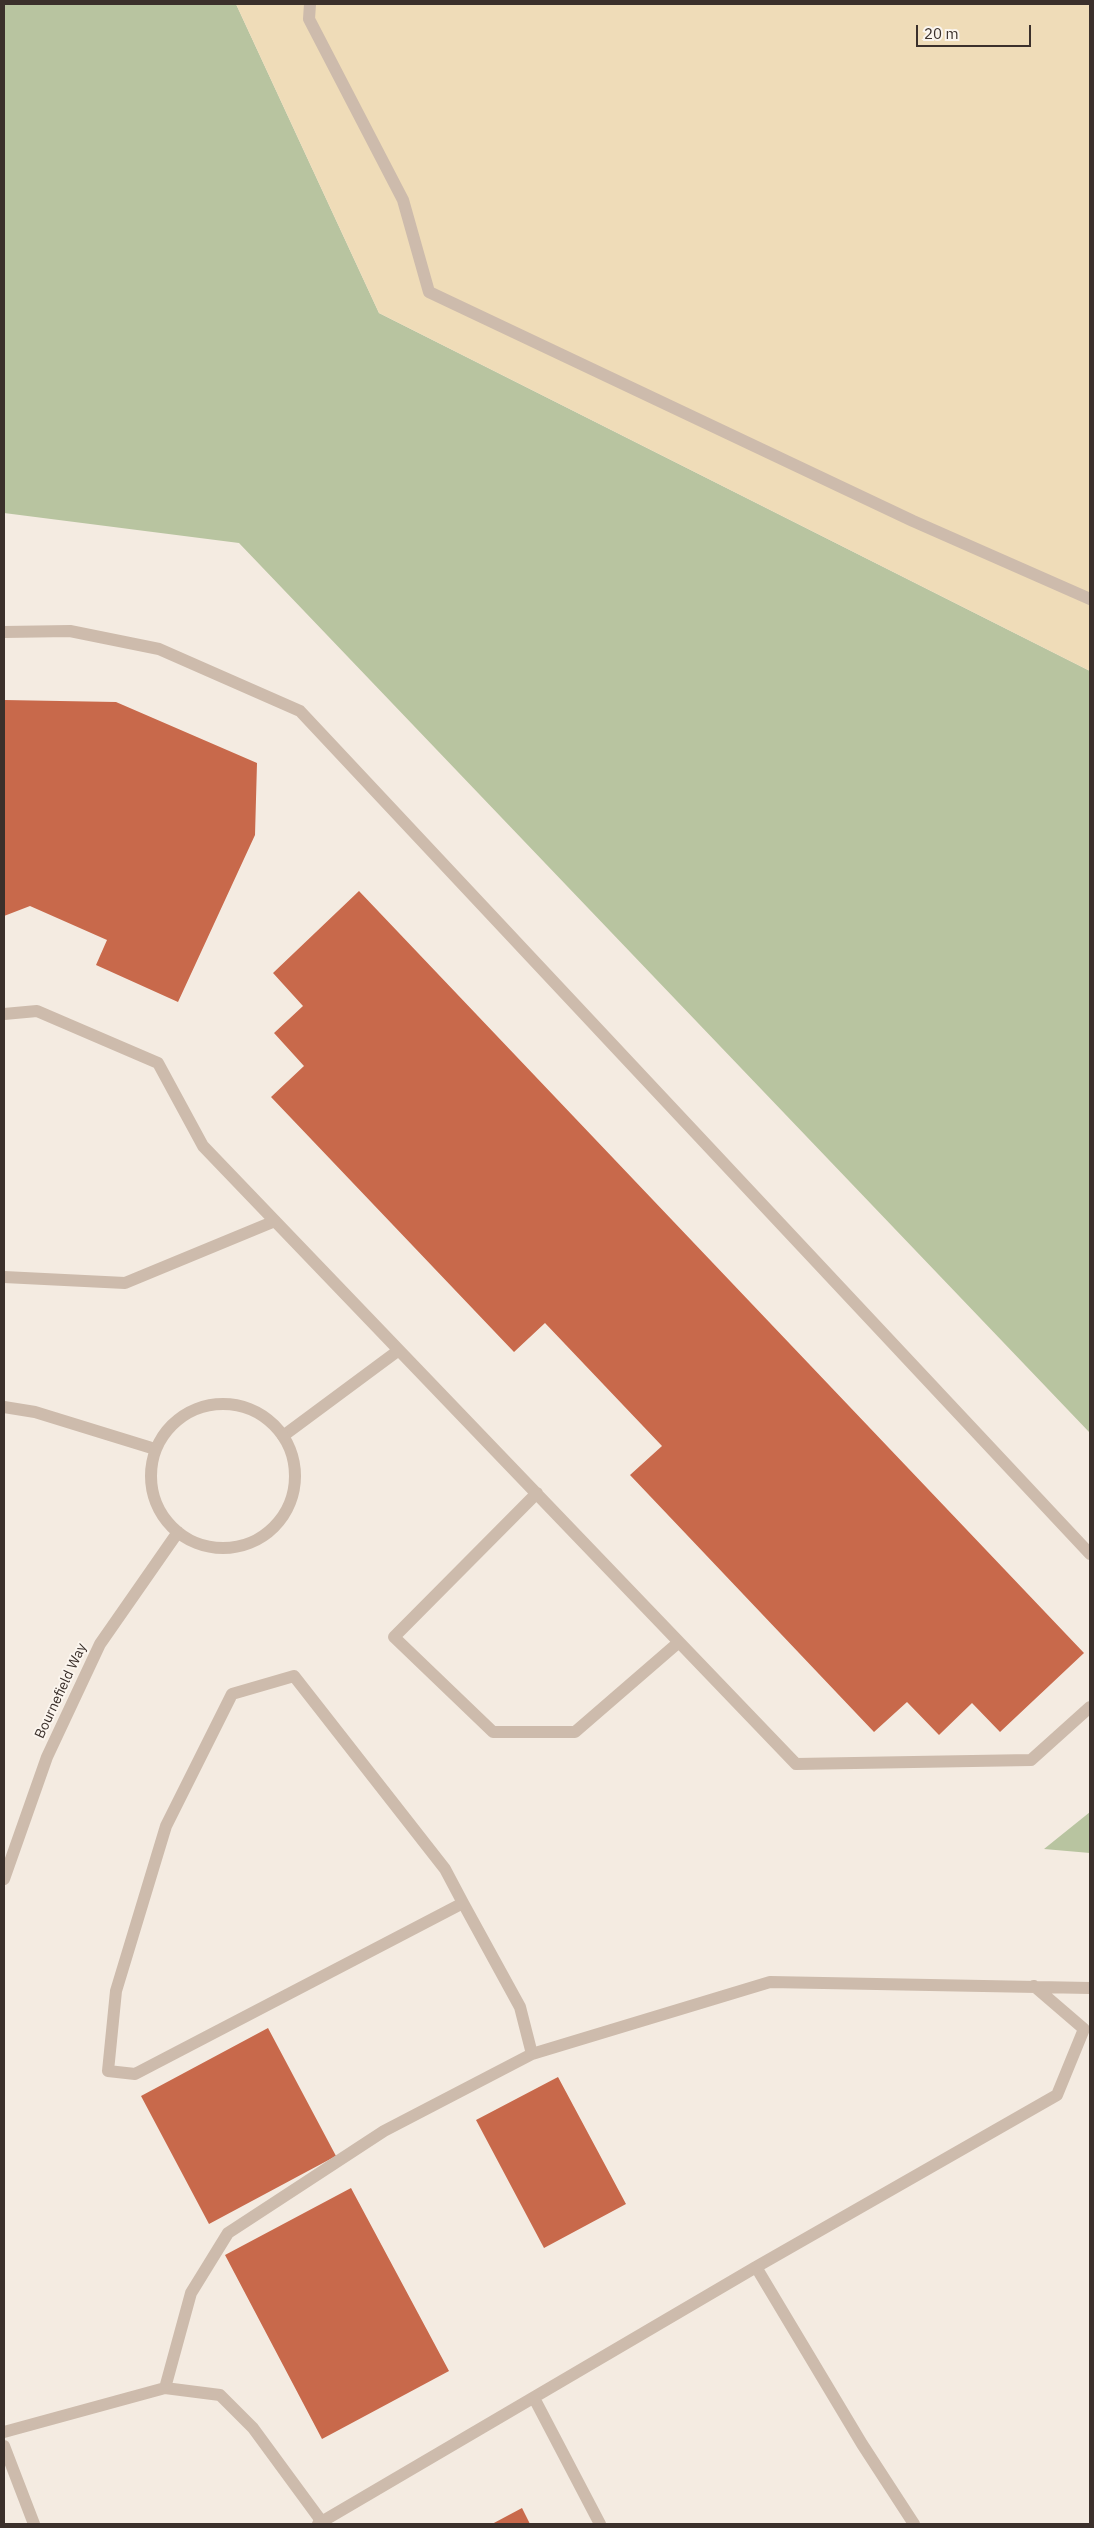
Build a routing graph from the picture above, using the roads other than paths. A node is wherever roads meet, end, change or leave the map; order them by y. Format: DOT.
graph roads {
  1 [pos="310,4"];
  2 [pos="1090,599"];
  3 [pos="4,632"];
  4 [pos="4,1014"];
  5 [pos="275,1221"];
  6 [pos="4,1277"];
  7 [pos="400,1350"];
  8 [pos="4,1408"];
  9 [pos="283,1436"];
  10 [pos="155,1449"];
  11 [pos="537,1493"];
  12 [pos="178,1532"];
  13 [pos="1090,1554"];
  14 [pos="679,1642"];
  15 [pos="1090,1707"];
  16 [pos="4,1879"];
  17 [pos="463,1903"];
  18 [pos="1034,1986"];
  19 [pos="1090,1988"];
  20 [pos="532,2054"];
  21 [pos="756,2267"];
  22 [pos="165,2388"];
  23 [pos="534,2398"];
  24 [pos="4,2432"];
  25 [pos="4,2446"];
  26 [pos="320,2523"];
  27 [pos="34,2524"];
  28 [pos="600,2524"];
  29 [pos="914,2524"];
  1 -- 2 [label="street"];
  3 -- 13 [label="street"];
  4 -- 5 [label="street"];
  5 -- 6 [label="street"];
  5 -- 7 [label="street"];
  7 -- 9 [label="street"];
  7 -- 11 [label="street"];
  8 -- 10 [label="street"];
  9 -- 10 [label="street"];
  9 -- 12 [label="street"];
  10 -- 12 [label="street"];
  11 -- 14 [label="street"];
  11 -- 14 [label="street"];
  12 -- 16 [label="street, Bournefield Way"];
  14 -- 15 [label="street"];
  17 -- 17 [label="street"];
  17 -- 20 [label="street"];
  18 -- 19 [label="street"];
  18 -- 20 [label="street"];
  18 -- 21 [label="street"];
  20 -- 22 [label="street"];
  21 -- 23 [label="street"];
  21 -- 29 [label="street"];
  22 -- 24 [label="street"];
  22 -- 26 [label="street"];
  23 -- 26 [label="street"];
  23 -- 28 [label="street"];
  25 -- 27 [label="street"];
}
